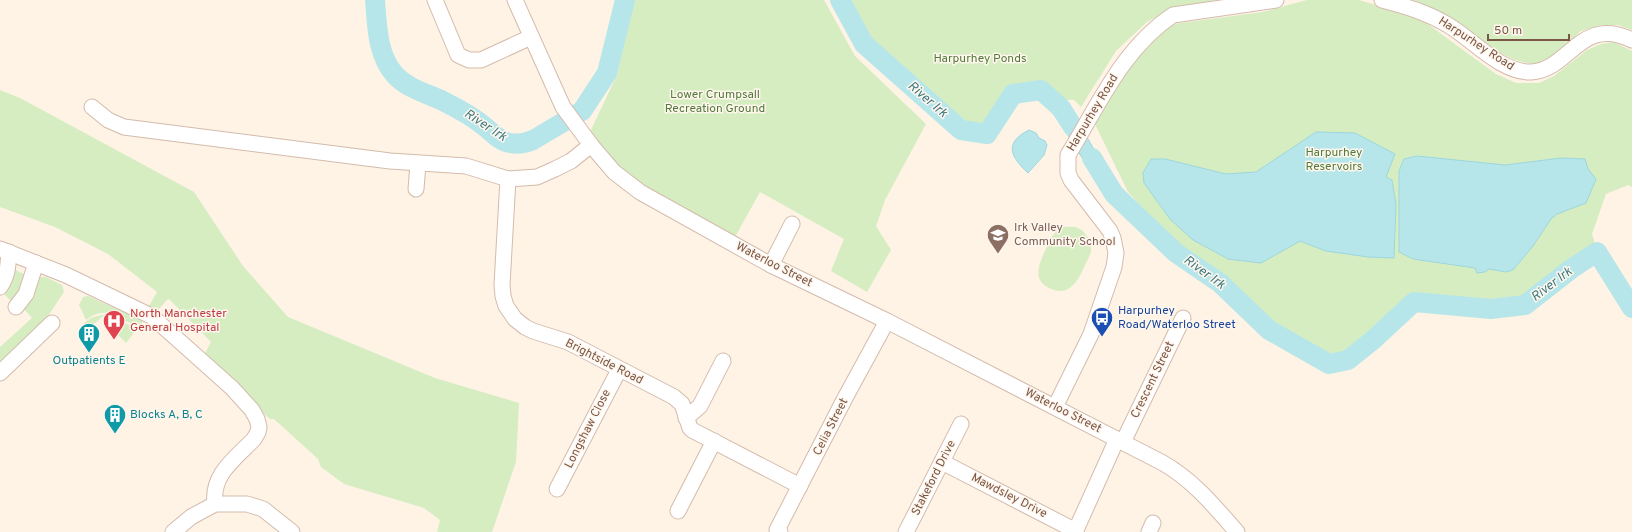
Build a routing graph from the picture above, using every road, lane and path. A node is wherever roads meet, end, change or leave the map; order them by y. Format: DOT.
graph roads {
  1 [pos="434,0"];
  2 [pos="515,0"];
  3 [pos="1276,0"];
  4 [pos="1382,0"];
  5 [pos="531,37"];
  6 [pos="1632,40"];
  7 [pos="92,107"];
  8 [pos="591,145"];
  9 [pos="418,164"];
  10 [pos="508,179"];
  11 [pos="416,189"];
  12 [pos="792,224"];
  13 [pos="4,250"];
  14 [pos="36,263"];
  15 [pos="771,265"];
  16 [pos="0,287"];
  17 [pos="16,307"];
  18 [pos="1183,318"];
  19 [pos="887,321"];
  20 [pos="52,323"];
  21 [pos="723,361"];
  22 [pos="619,370"];
  23 [pos="0,374"];
  24 [pos="1055,407"];
  25 [pos="686,418"];
  26 [pos="961,424"];
  27 [pos="714,441"];
  28 [pos="1120,441"];
  29 [pos="942,462"];
  30 [pos="800,486"];
  31 [pos="557,489"];
  32 [pos="215,504"];
  33 [pos="678,511"];
  34 [pos="1080,530"];
  35 [pos="778,531"];
  36 [pos="173,532"];
  37 [pos="292,532"];
  38 [pos="906,532"];
  39 [pos="1237,532"];
  1 -- 5 [label="street"];
  2 -- 5 [label="street, Waterloo Street"];
  3 -- 24 [label="street, Harpurhey Road"];
  4 -- 6 [label="street, Harpurhey Road"];
  5 -- 8 [label="street, Waterloo Street"];
  7 -- 9 [label="street"];
  8 -- 10 [label="street"];
  8 -- 15 [label="street, Waterloo Street"];
  9 -- 10 [label="street"];
  9 -- 11 [label="street"];
  10 -- 22 [label="street, Brightside Road"];
  12 -- 15 [label="street"];
  13 -- 14 [label="street"];
  13 -- 16 [label="street"];
  14 -- 17 [label="street"];
  14 -- 32 [label="street"];
  15 -- 19 [label="street, Waterloo Street"];
  18 -- 28 [label="street, Crescent Street"];
  19 -- 24 [label="street, Waterloo Street"];
  19 -- 30 [label="street, Celia Street"];
  20 -- 23 [label="street"];
  21 -- 25 [label="street"];
  22 -- 25 [label="street, Brightside Road"];
  22 -- 31 [label="street, Longshaw Close"];
  24 -- 28 [label="street, Waterloo Street"];
  25 -- 27 [label="street, Brightside Road"];
  26 -- 29 [label="street, Stakeford Drive"];
  27 -- 30 [label="street, Brightside Road"];
  27 -- 33 [label="street"];
  28 -- 34 [label="street, Crescent Street"];
  28 -- 39 [label="street, Waterloo Street"];
  29 -- 34 [label="street, Mawdsley Drive"];
  29 -- 38 [label="street, Stakeford Drive"];
  30 -- 35 [label="street, Celia Street"];
  32 -- 36 [label="street"];
  32 -- 37 [label="street"];
}
